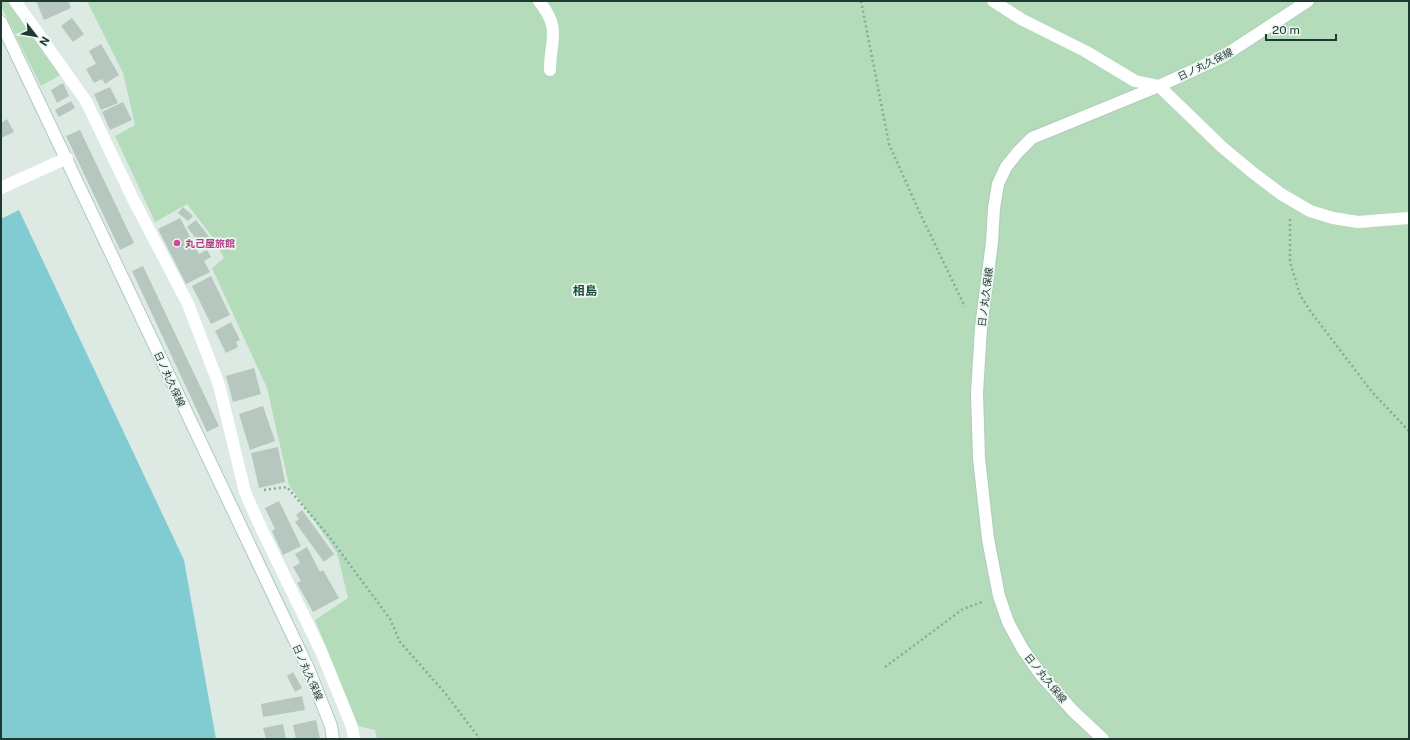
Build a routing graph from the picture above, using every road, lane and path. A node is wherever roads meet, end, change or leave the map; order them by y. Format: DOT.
graph roads {
  1 [pos="16,1"];
  2 [pos="539,1"];
  3 [pos="861,1"];
  4 [pos="992,1"];
  5 [pos="1308,1"];
  6 [pos="1,22"];
  7 [pos="550,70"];
  8 [pos="1159,86"];
  9 [pos="67,158"];
  10 [pos="1,188"];
  11 [pos="1295,202"];
  12 [pos="1409,218"];
  13 [pos="981,328"];
  14 [pos="1409,430"];
  15 [pos="246,492"];
  16 [pos="226,498"];
  17 [pos="999,596"];
  18 [pos="885,666"];
  19 [pos="333,739"];
  20 [pos="354,739"];
  21 [pos="480,739"];
  22 [pos="1103,739"];
  1 -- 15 [label="main road"];
  2 -- 7 [label="main road"];
  3 -- 13 [label="path"];
  4 -- 8 [label="main road"];
  5 -- 8 [label="main road, 日ノ丸久保線"];
  6 -- 9 [label="main road, 日ノ丸久保線"];
  8 -- 11 [label="main road"];
  8 -- 13 [label="main road, 日ノ丸久保線"];
  9 -- 10 [label="main road"];
  9 -- 16 [label="main road, 日ノ丸久保線"];
  11 -- 12 [label="main road"];
  11 -- 14 [label="path"];
  13 -- 17 [label="main road, 日ノ丸久保線"];
  15 -- 16 [label="main road"];
  15 -- 20 [label="main road"];
  15 -- 21 [label="path"];
  16 -- 19 [label="main road, 日ノ丸久保線"];
  17 -- 18 [label="path"];
  17 -- 22 [label="main road, 日ノ丸久保線"];
}
